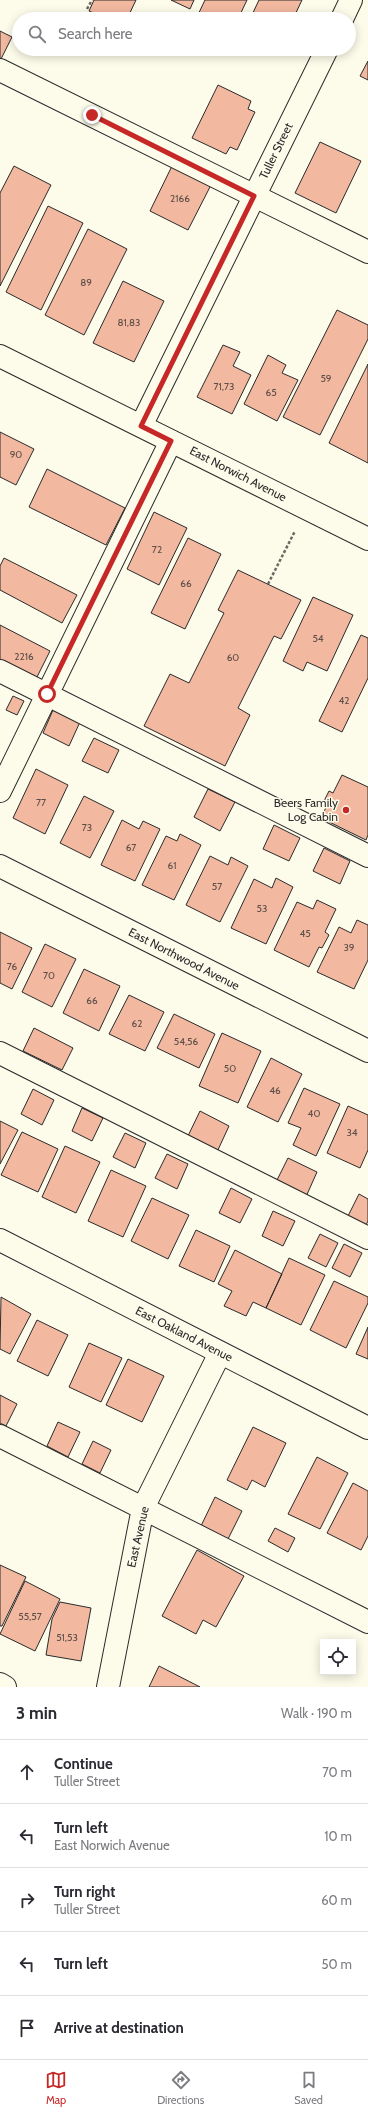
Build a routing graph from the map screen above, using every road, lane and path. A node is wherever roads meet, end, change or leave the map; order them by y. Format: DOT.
graph roads {
  1 [pos="92,0"];
  2 [pos="351,0"];
  3 [pos="87,9"];
  4 [pos="345,12"];
  5 [pos="324,56"];
  6 [pos="0,70"];
  7 [pos="254,196"];
  8 [pos="368,252"];
  9 [pos="0,356"];
  10 [pos="141,426"];
  11 [pos="171,441"];
  12 [pos="298,525"];
  13 [pos="368,539"];
  14 [pos="268,584"];
  15 [pos="0,670"];
  16 [pos="47,694"];
  17 [pos="0,791"];
  18 [pos="368,856"];
  19 [pos="0,866"];
  20 [pos="368,1051"];
  21 [pos="0,1053"];
  22 [pos="368,1238"];
  23 [pos="0,1240"];
  24 [pos="220,1353"];
  25 [pos="368,1428"];
  26 [pos="0,1436"];
  27 [pos="143,1508"];
  28 [pos="368,1622"];
  29 [pos="0,1684"];
  30 [pos="5,1687"];
  31 [pos="108,1687"];
  1 -- 3 [label="path"];
  2 -- 4 [label="street"];
  5 -- 7 [label="street, Tuller Street"];
  6 -- 7 [label="street"];
  7 -- 8 [label="street"];
  7 -- 10 [label="street, Tuller Street"];
  9 -- 10 [label="street, East Norwich Avenue"];
  10 -- 11 [label="street, East Norwich Avenue"];
  11 -- 13 [label="street, East Norwich Avenue"];
  11 -- 16 [label="street"];
  12 -- 14 [label="path"];
  15 -- 16 [label="street"];
  16 -- 17 [label="street"];
  16 -- 18 [label="street"];
  19 -- 20 [label="street, East Northwood Avenue"];
  21 -- 22 [label="street"];
  23 -- 24 [label="street, East Oakland Avenue"];
  24 -- 25 [label="street, East Oakland Avenue"];
  24 -- 27 [label="street, East Avenue"];
  26 -- 27 [label="street"];
  27 -- 28 [label="street"];
  27 -- 31 [label="street, East Avenue"];
  29 -- 30 [label="street"];
}
